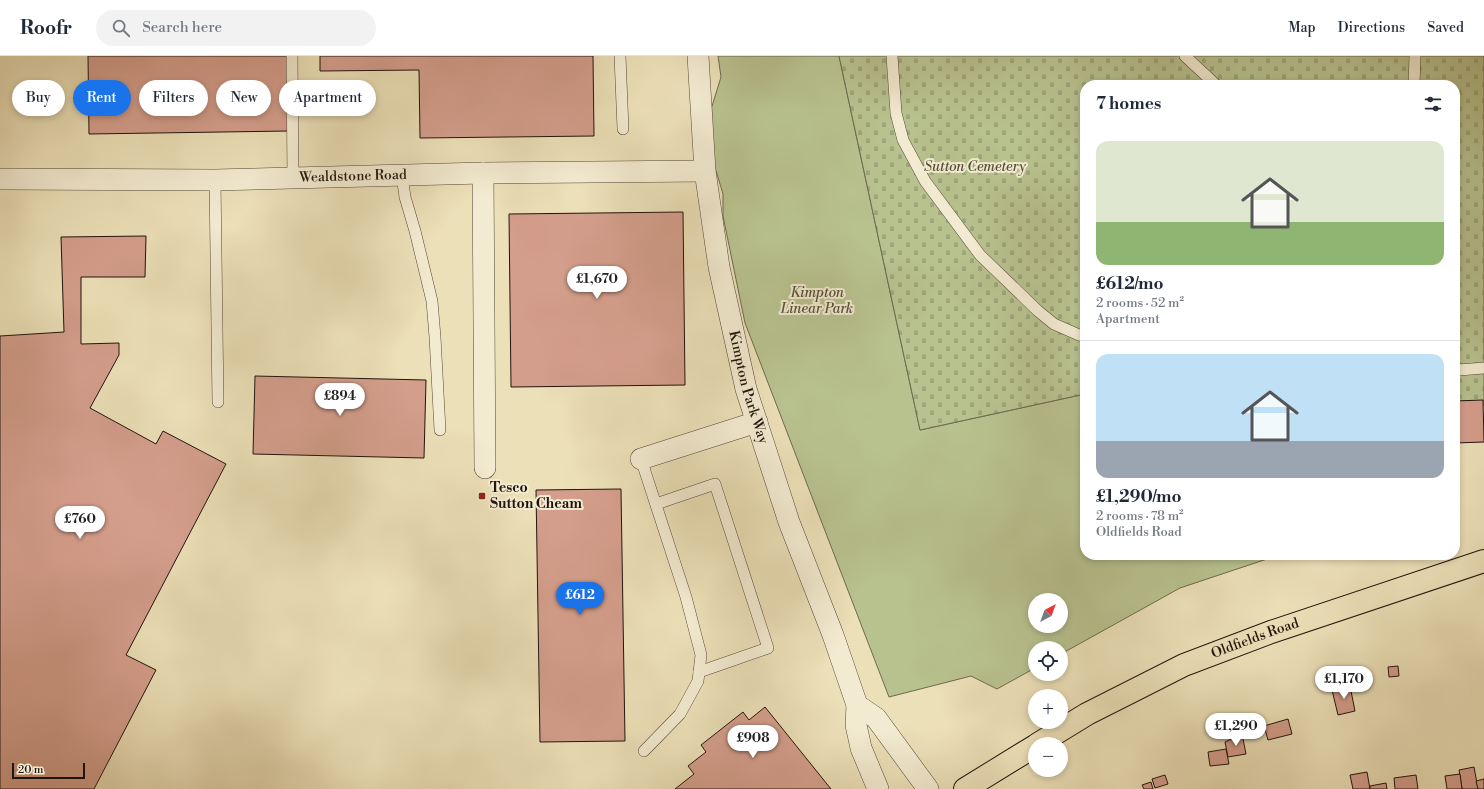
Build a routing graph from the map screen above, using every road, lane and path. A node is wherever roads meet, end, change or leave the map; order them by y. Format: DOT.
graph roads {
  1 [pos="292,56"];
  2 [pos="620,56"];
  3 [pos="698,56"];
  4 [pos="892,56"];
  5 [pos="1185,56"];
  6 [pos="1415,56"];
  7 [pos="1211,80"];
  8 [pos="1414,80"];
  9 [pos="623,129"];
  10 [pos="705,171"];
  11 [pos="483,173"];
  12 [pos="402,176"];
  13 [pos="0,179"];
  14 [pos="293,179"];
  15 [pos="215,180"];
  16 [pos="1080,335"];
  17 [pos="1484,368"];
  18 [pos="1460,370"];
  19 [pos="218,402"];
  20 [pos="756,422"];
  21 [pos="440,430"];
  22 [pos="641,459"];
  23 [pos="485,468"];
  24 [pos="656,504"];
  25 [pos="1484,561"];
  26 [pos="699,672"];
  27 [pos="857,705"];
  28 [pos="1049,737"];
  29 [pos="1028,750"];
  30 [pos="644,751"];
  31 [pos="878,789"];
  32 [pos="928,789"];
  33 [pos="965,789"];
  1 -- 14 [label="lane"];
  2 -- 9 [label="lane"];
  3 -- 10 [label="street, Kimpton Park Way"];
  4 -- 16 [label="lane"];
  5 -- 7 [label="lane"];
  6 -- 8 [label="lane"];
  10 -- 11 [label="street, Wealdstone Road"];
  10 -- 20 [label="street, Kimpton Park Way"];
  11 -- 12 [label="street, Wealdstone Road"];
  11 -- 23 [label="street"];
  12 -- 14 [label="street, Wealdstone Road"];
  12 -- 21 [label="lane"];
  13 -- 15 [label="street, Wealdstone Road"];
  14 -- 15 [label="street, Wealdstone Road"];
  15 -- 19 [label="lane"];
  17 -- 18 [label="lane"];
  20 -- 22 [label="street"];
  20 -- 27 [label="street, Kimpton Park Way"];
  22 -- 24 [label="lane"];
  24 -- 26 [label="lane"];
  24 -- 26 [label="lane"];
  25 -- 28 [label="highway, Oldfields Road"];
  26 -- 30 [label="lane"];
  27 -- 31 [label="street, Kimpton Park Way"];
  27 -- 32 [label="street"];
  29 -- 33 [label="highway"];
}
